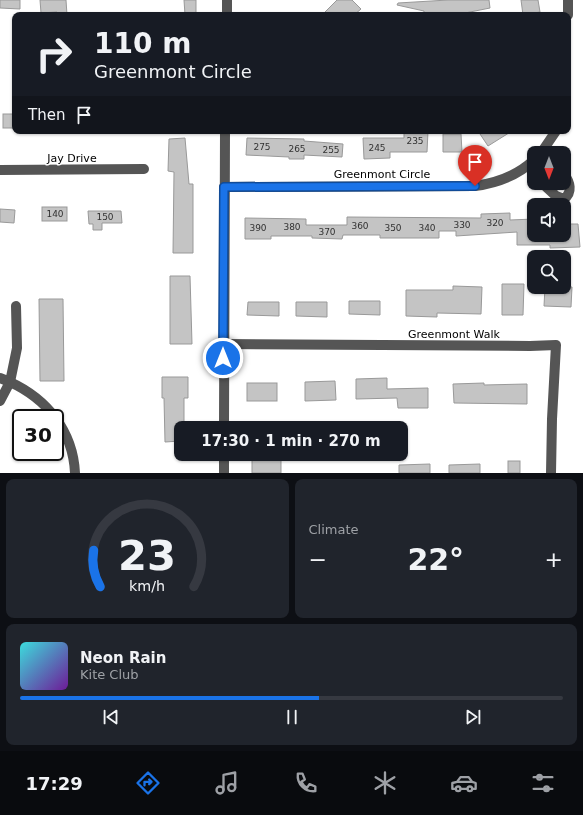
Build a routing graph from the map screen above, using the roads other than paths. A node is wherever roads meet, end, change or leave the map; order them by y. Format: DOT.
graph roads {
  1 [pos="227,0"];
  2 [pos="568,0"];
  3 [pos="227,12"];
  4 [pos="568,12"];
  5 [pos="225,134"];
  6 [pos="554,134"];
  7 [pos="547,146"];
  8 [pos="527,168"];
  9 [pos="0,170"];
  10 [pos="144,170"];
  11 [pos="224,187"];
  12 [pos="550,190"];
  13 [pos="570,190"];
  14 [pos="16,306"];
  15 [pos="223,344"];
  16 [pos="5,380"];
  17 [pos="0,401"];
  18 [pos="224,421"];
  19 [pos="224,461"];
  20 [pos="75,473"];
  21 [pos="224,473"];
  22 [pos="551,473"];
  1 -- 3 [label="street"];
  2 -- 4 [label="street"];
  5 -- 11 [label="street"];
  6 -- 7 [label="street"];
  8 -- 11 [label="street, Greenmont Circle"];
  9 -- 10 [label="street, Jay Drive"];
  11 -- 15 [label="street"];
  12 -- 13 [label="street"];
  14 -- 16 [label="street"];
  15 -- 18 [label="street"];
  15 -- 22 [label="street, Greenmont Walk"];
  16 -- 17 [label="street"];
  16 -- 20 [label="street"];
  19 -- 21 [label="street"];
}
